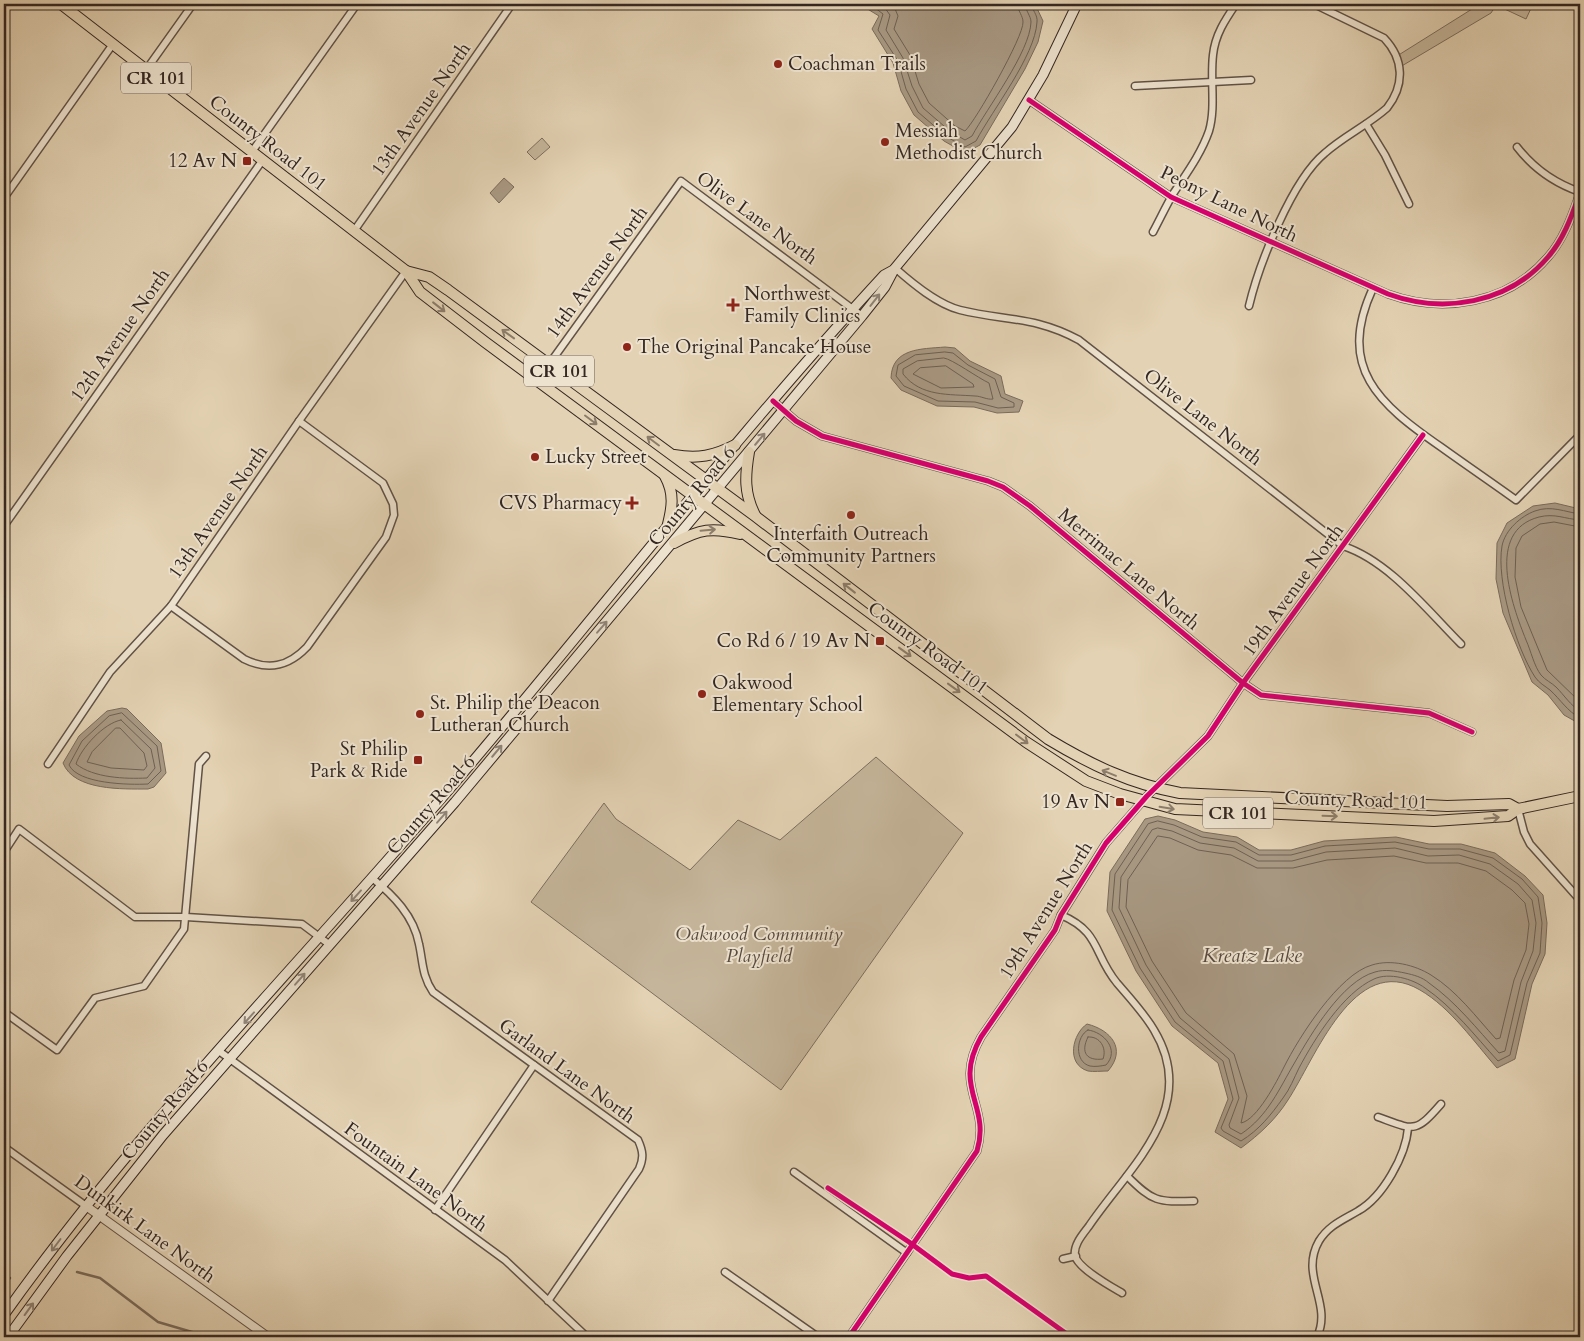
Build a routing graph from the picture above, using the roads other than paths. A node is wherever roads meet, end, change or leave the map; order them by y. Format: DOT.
graph roads {
  1 [pos="62,4"];
  2 [pos="192,4"];
  3 [pos="357,4"];
  4 [pos="512,4"];
  5 [pos="1077,4"];
  6 [pos="1236,4"];
  7 [pos="1314,4"];
  8 [pos="113,44"];
  9 [pos="146,70"];
  10 [pos="1251,80"];
  11 [pos="1213,82"];
  12 [pos="1135,86"];
  13 [pos="1029,100"];
  14 [pos="1366,124"];
  15 [pos="1517,147"];
  16 [pos="251,153"];
  17 [pos="262,162"];
  18 [pos="681,181"];
  19 [pos="1580,193"];
  20 [pos="1171,197"];
  21 [pos="4,198"];
  22 [pos="1408,204"];
  23 [pos="354,231"];
  24 [pos="1153,232"];
  25 [pos="1272,242"];
  26 [pos="895,268"];
  27 [pos="406,272"];
  28 [pos="1373,288"];
  29 [pos="1249,306"];
  30 [pos="853,308"];
  31 [pos="862,316"];
  32 [pos="550,364"];
  33 [pos="537,380"];
  34 [pos="773,402"];
  35 [pos="784,410"];
  36 [pos="299,420"];
  37 [pos="1423,435"];
  38 [pos="1580,435"];
  39 [pos="735,445"];
  40 [pos="749,452"];
  41 [pos="671,455"];
  42 [pos="665,475"];
  43 [pos="706,481"];
  44 [pos="718,490"];
  45 [pos="694,496"];
  46 [pos="706,505"];
  47 [pos="755,516"];
  48 [pos="4,526"];
  49 [pos="667,528"];
  50 [pos="744,535"];
  51 [pos="674,543"];
  52 [pos="1343,546"];
  53 [pos="171,606"];
  54 [pos="1461,644"];
  55 [pos="1244,683"];
  56 [pos="1472,732"];
  57 [pos="206,756"];
  58 [pos="48,764"];
  59 [pos="1156,789"];
  60 [pos="1580,796"];
  61 [pos="1143,801"];
  62 [pos="1518,809"];
  63 [pos="4,852"];
  64 [pos="372,878"];
  65 [pos="382,886"];
  66 [pos="1580,900"];
  67 [pos="1061,915"];
  68 [pos="186,917"];
  69 [pos="320,936"];
  70 [pos="330,945"];
  71 [pos="4,1012"];
  72 [pos="219,1052"];
  73 [pos="229,1060"];
  74 [pos="534,1066"];
  75 [pos="1441,1104"];
  76 [pos="1378,1117"];
  77 [pos="1408,1128"];
  78 [pos="4,1146"];
  79 [pos="794,1172"];
  80 [pos="1127,1176"];
  81 [pos="1194,1201"];
  82 [pos="86,1206"];
  83 [pos="435,1210"];
  84 [pos="99,1216"];
  85 [pos="907,1253"];
  86 [pos="1076,1256"];
  87 [pos="1063,1259"];
  88 [pos="725,1272"];
  89 [pos="1122,1293"];
  90 [pos="548,1301"];
  91 [pos="4,1315"];
  92 [pos="8,1337"];
  93 [pos="268,1337"];
  94 [pos="586,1337"];
  95 [pos="818,1337"];
  96 [pos="849,1337"];
  97 [pos="1317,1337"];
  1 -- 8 [label="main road, County Road 101 / CR 101"];
  2 -- 9 [label="street"];
  3 -- 16 [label="street"];
  4 -- 23 [label="street, 13th Avenue North"];
  5 -- 13 [label="main road, County Road 6"];
  6 -- 11 [label="street"];
  7 -- 14 [label="street"];
  8 -- 9 [label="main road, County Road 101 / CR 101"];
  8 -- 21 [label="street"];
  9 -- 16 [label="main road, County Road 101 / CR 101"];
  10 -- 11 [label="street"];
  11 -- 12 [label="street"];
  11 -- 20 [label="street"];
  13 -- 20 [label="street, Peony Lane North"];
  13 -- 26 [label="main road, County Road 6"];
  14 -- 22 [label="street"];
  14 -- 25 [label="street"];
  15 -- 19 [label="street"];
  16 -- 17 [label="main road, County Road 101 / CR 101"];
  17 -- 23 [label="main road, County Road 101 / CR 101"];
  17 -- 48 [label="street, 12th Avenue North"];
  18 -- 30 [label="street, Olive Lane North"];
  18 -- 32 [label="street, 14th Avenue North"];
  19 -- 28 [label="street"];
  20 -- 24 [label="street"];
  20 -- 25 [label="street, Peony Lane North"];
  23 -- 27 [label="main road, County Road 101 / CR 101"];
  25 -- 28 [label="street, Peony Lane North"];
  25 -- 29 [label="street"];
  26 -- 30 [label="main road, County Road 6"];
  31 -- 26 [label="main road, County Road 6, one-way"];
  26 -- 52 [label="street, Olive Lane North"];
  32 -- 27 [label="main road, County Road 101 / CR 101, one-way"];
  27 -- 33 [label="main road, County Road 101 / CR 101, one-way"];
  27 -- 36 [label="street, 13th Avenue North"];
  28 -- 37 [label="street"];
  30 -- 31 [label="street, Olive Lane North"];
  30 -- 34 [label="main road, County Road 6"];
  31 -- 35 [label="main road, County Road 6"];
  32 -- 33 [label="street, 14th Avenue North"];
  41 -- 32 [label="main road, County Road 101 / CR 101, one-way"];
  33 -- 42 [label="main road, County Road 101 / CR 101, one-way"];
  34 -- 35 [label="street, Merrimac Lane North"];
  34 -- 39 [label="main road, County Road 6"];
  40 -- 35 [label="main road, County Road 6, one-way"];
  35 -- 55 [label="street, Merrimac Lane North"];
  36 -- 53 [label="street, 13th Avenue North"];
  36 -- 53 [label="street"];
  37 -- 38 [label="street"];
  37 -- 52 [label="street, 19th Avenue North"];
  39 -- 41 [label="main road"];
  39 -- 43 [label="main road, County Road 6"];
  40 -- 44 [label="main road, County Road 6"];
  40 -- 47 [label="main road"];
  41 -- 43 [label="main road, County Road 101 / CR 101"];
  42 -- 45 [label="main road, County Road 101 / CR 101"];
  42 -- 49 [label="main road"];
  43 -- 44 [label="main road, County Road 101 / CR 101"];
  43 -- 45 [label="main road, County Road 6"];
  44 -- 46 [label="main road, County Road 6"];
  44 -- 47 [label="main road, County Road 101 / CR 101"];
  45 -- 46 [label="main road, County Road 101 / CR 101"];
  45 -- 49 [label="main road, County Road 6"];
  46 -- 50 [label="main road, County Road 101 / CR 101"];
  46 -- 51 [label="main road, County Road 6"];
  59 -- 47 [label="main road, County Road 101 / CR 101, one-way"];
  49 -- 64 [label="main road, County Road 6"];
  51 -- 50 [label="main road, one-way"];
  50 -- 61 [label="main road, County Road 101 / CR 101, one-way"];
  65 -- 51 [label="main road, County Road 6, one-way"];
  52 -- 54 [label="street, Olive Lane North"];
  52 -- 55 [label="street, 19th Avenue North"];
  53 -- 58 [label="street, 13th Avenue North"];
  55 -- 56 [label="street, Merrimac Lane North"];
  55 -- 59 [label="street, 19th Avenue North"];
  57 -- 68 [label="street"];
  59 -- 61 [label="street, 19th Avenue North"];
  59 -- 62 [label="main road, County Road 101 / CR 101"];
  60 -- 62 [label="main road, County Road 101 / CR 101"];
  61 -- 62 [label="main road, County Road 101 / CR 101, one-way"];
  61 -- 67 [label="street, 19th Avenue North"];
  62 -- 66 [label="street"];
  63 -- 68 [label="street"];
  64 -- 65 [label="street, Garland Lane North"];
  64 -- 69 [label="main road, County Road 6, one-way"];
  65 -- 70 [label="main road, County Road 6"];
  65 -- 74 [label="street, Garland Lane North"];
  67 -- 80 [label="street"];
  67 -- 85 [label="street, 19th Avenue North"];
  68 -- 69 [label="street"];
  68 -- 71 [label="street"];
  69 -- 70 [label="street"];
  69 -- 72 [label="main road, County Road 6, one-way"];
  73 -- 70 [label="main road, County Road 6, one-way"];
  72 -- 73 [label="street, Fountain Lane North"];
  72 -- 82 [label="main road, County Road 6"];
  73 -- 83 [label="street, Fountain Lane North"];
  73 -- 84 [label="main road, County Road 6"];
  74 -- 83 [label="street"];
  74 -- 90 [label="street, Garland Lane North"];
  75 -- 77 [label="street"];
  76 -- 77 [label="street"];
  77 -- 97 [label="street"];
  78 -- 82 [label="street, Dunkirk Lane North"];
  79 -- 85 [label="street"];
  80 -- 81 [label="street"];
  80 -- 86 [label="street"];
  82 -- 84 [label="street, Dunkirk Lane North"];
  82 -- 91 [label="main road, County Road 6, one-way"];
  83 -- 90 [label="street, Fountain Lane North"];
  92 -- 84 [label="main road, County Road 6, one-way"];
  84 -- 93 [label="street, Dunkirk Lane North"];
  85 -- 96 [label="street, 19th Avenue North"];
  86 -- 87 [label="street"];
  86 -- 89 [label="street"];
  88 -- 95 [label="street"];
  90 -- 94 [label="street, Fountain Lane North"];
}
